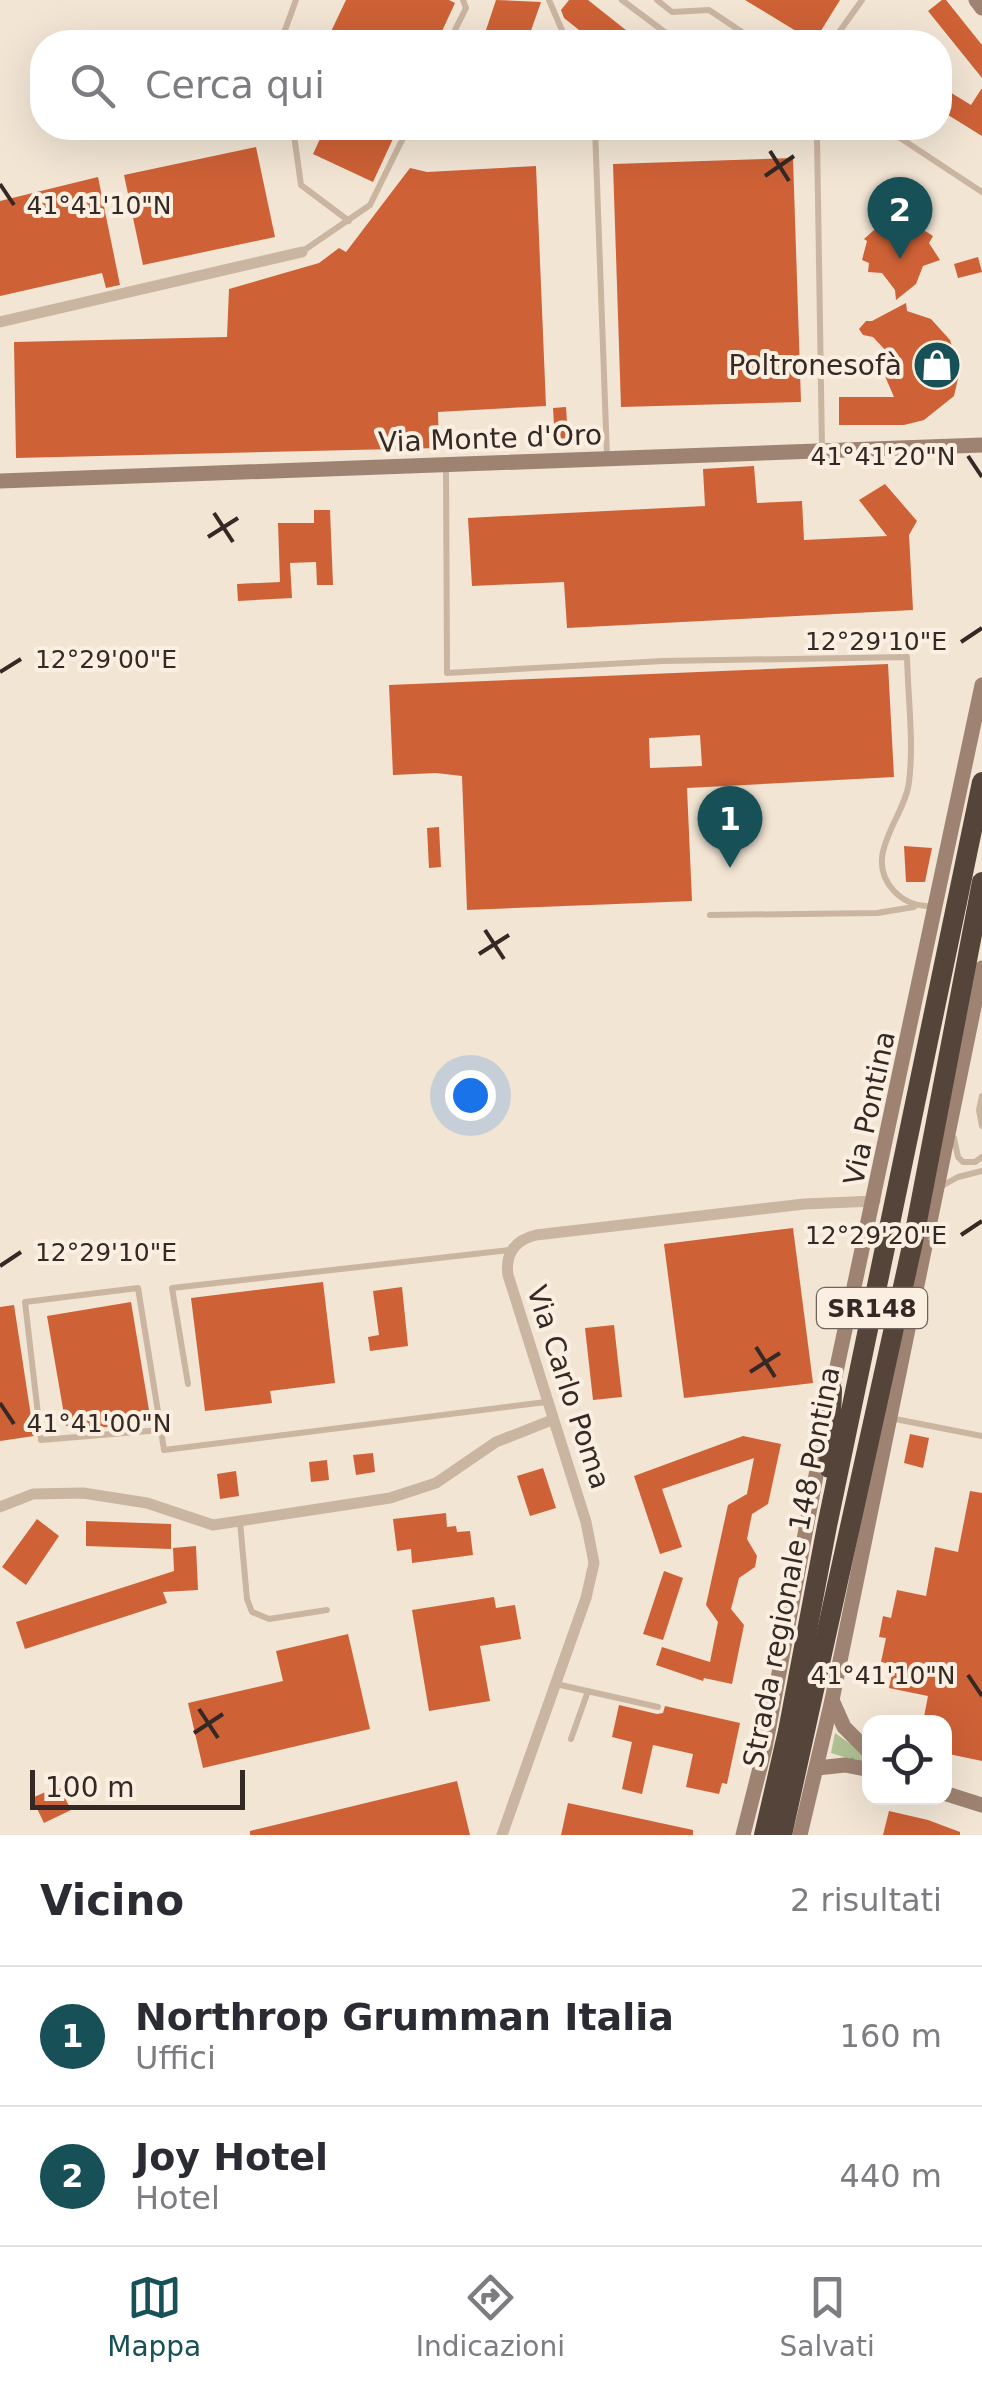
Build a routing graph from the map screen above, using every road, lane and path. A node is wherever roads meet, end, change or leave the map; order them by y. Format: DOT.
graph roads {
  1 [pos="296,0"];
  2 [pos="464,0"];
  3 [pos="549,0"];
  4 [pos="622,0"];
  5 [pos="657,0"];
  6 [pos="862,0"];
  7 [pos="976,0"];
  8 [pos="982,8"];
  9 [pos="286,30"];
  10 [pos="455,30"];
  11 [pos="562,30"];
  12 [pos="662,30"];
  13 [pos="740,30"];
  14 [pos="841,30"];
  15 [pos="295,140"];
  16 [pos="402,140"];
  17 [pos="595,140"];
  18 [pos="818,140"];
  19 [pos="903,140"];
  20 [pos="982,192"];
  21 [pos="349,222"];
  22 [pos="302,252"];
  23 [pos="0,322"];
  24 [pos="982,445"];
  25 [pos="822,450"];
  26 [pos="608,458"];
  27 [pos="446,464"];
  28 [pos="0,481"];
  29 [pos="982,685"];
  30 [pos="982,782"];
  31 [pos="982,882"];
  32 [pos="916,906"];
  33 [pos="937,907"];
  34 [pos="710,915"];
  35 [pos="982,968"];
  36 [pos="964,1056"];
  37 [pos="982,1096"];
  38 [pos="982,1126"];
  39 [pos="982,1156"];
  40 [pos="982,1171"];
  41 [pos="936,1191"];
  42 [pos="875,1200"];
  43 [pos="859,1227"];
  44 [pos="935,1240"];
  45 [pos="511,1250"];
  46 [pos="188,1384"];
  47 [pos="832,1390"];
  48 [pos="546,1402"];
  49 [pos="889,1417"];
  50 [pos="552,1420"];
  51 [pos="161,1430"];
  52 [pos="982,1436"];
  53 [pos="0,1507"];
  54 [pos="240,1522"];
  55 [pos="827,1526"];
  56 [pos="327,1610"];
  57 [pos="556,1684"];
  58 [pos="588,1691"];
  59 [pos="832,1700"];
  60 [pos="658,1707"];
  61 [pos="570,1739"];
  62 [pos="862,1744"];
  63 [pos="817,1768"];
  64 [pos="862,1768"];
  65 [pos="952,1796"];
  66 [pos="982,1805"];
  67 [pos="502,1835"];
  68 [pos="743,1835"];
  69 [pos="764,1835"];
  70 [pos="782,1835"];
  71 [pos="800,1835"];
  1 -- 9 [label="lane"];
  2 -- 10 [label="lane"];
  3 -- 11 [label="lane"];
  4 -- 12 [label="lane"];
  5 -- 13 [label="lane"];
  6 -- 14 [label="lane"];
  7 -- 8 [label="street"];
  15 -- 21 [label="lane"];
  16 -- 21 [label="lane"];
  17 -- 26 [label="lane"];
  18 -- 25 [label="lane"];
  19 -- 20 [label="lane"];
  21 -- 22 [label="lane"];
  22 -- 23 [label="street"];
  24 -- 25 [label="street, Via Monte d'Oro"];
  25 -- 26 [label="street, Via Monte d'Oro"];
  26 -- 27 [label="street, Via Monte d'Oro"];
  27 -- 28 [label="street, Via Monte d'Oro"];
  27 -- 32 [label="lane"];
  29 -- 33 [label="street, Via Pontina"];
  30 -- 55 [label="highway, Strada regionale 148 Pontina / SR148"];
  31 -- 70 [label="highway, Strada regionale 148 Pontina / SR148"];
  32 -- 33 [label="lane"];
  32 -- 34 [label="lane"];
  33 -- 42 [label="street, Via Pontina"];
  35 -- 36 [label="street"];
  36 -- 39 [label="lane"];
  36 -- 41 [label="street"];
  37 -- 38 [label="lane"];
  40 -- 41 [label="lane"];
  41 -- 49 [label="street"];
  42 -- 45 [label="street"];
  42 -- 47 [label="street, Via Pontina"];
  43 -- 44 [label="path, bridge"];
  45 -- 46 [label="lane"];
  45 -- 48 [label="street, Via Carlo Poma"];
  47 -- 55 [label="highway"];
  47 -- 68 [label="street, Via Pontina"];
  48 -- 50 [label="street, Via Carlo Poma"];
  48 -- 51 [label="lane"];
  49 -- 52 [label="lane"];
  49 -- 59 [label="street"];
  50 -- 54 [label="street"];
  50 -- 57 [label="street, Via Carlo Poma"];
  51 -- 51 [label="lane"];
  53 -- 54 [label="street"];
  54 -- 56 [label="lane"];
  55 -- 69 [label="highway, Strada regionale 148 Pontina / SR148"];
  57 -- 58 [label="lane"];
  57 -- 67 [label="street, Via Carlo Poma"];
  58 -- 60 [label="lane"];
  58 -- 61 [label="lane"];
  59 -- 62 [label="street"];
  59 -- 63 [label="street"];
  63 -- 64 [label="street"];
  63 -- 71 [label="street"];
  65 -- 66 [label="street"];
}
